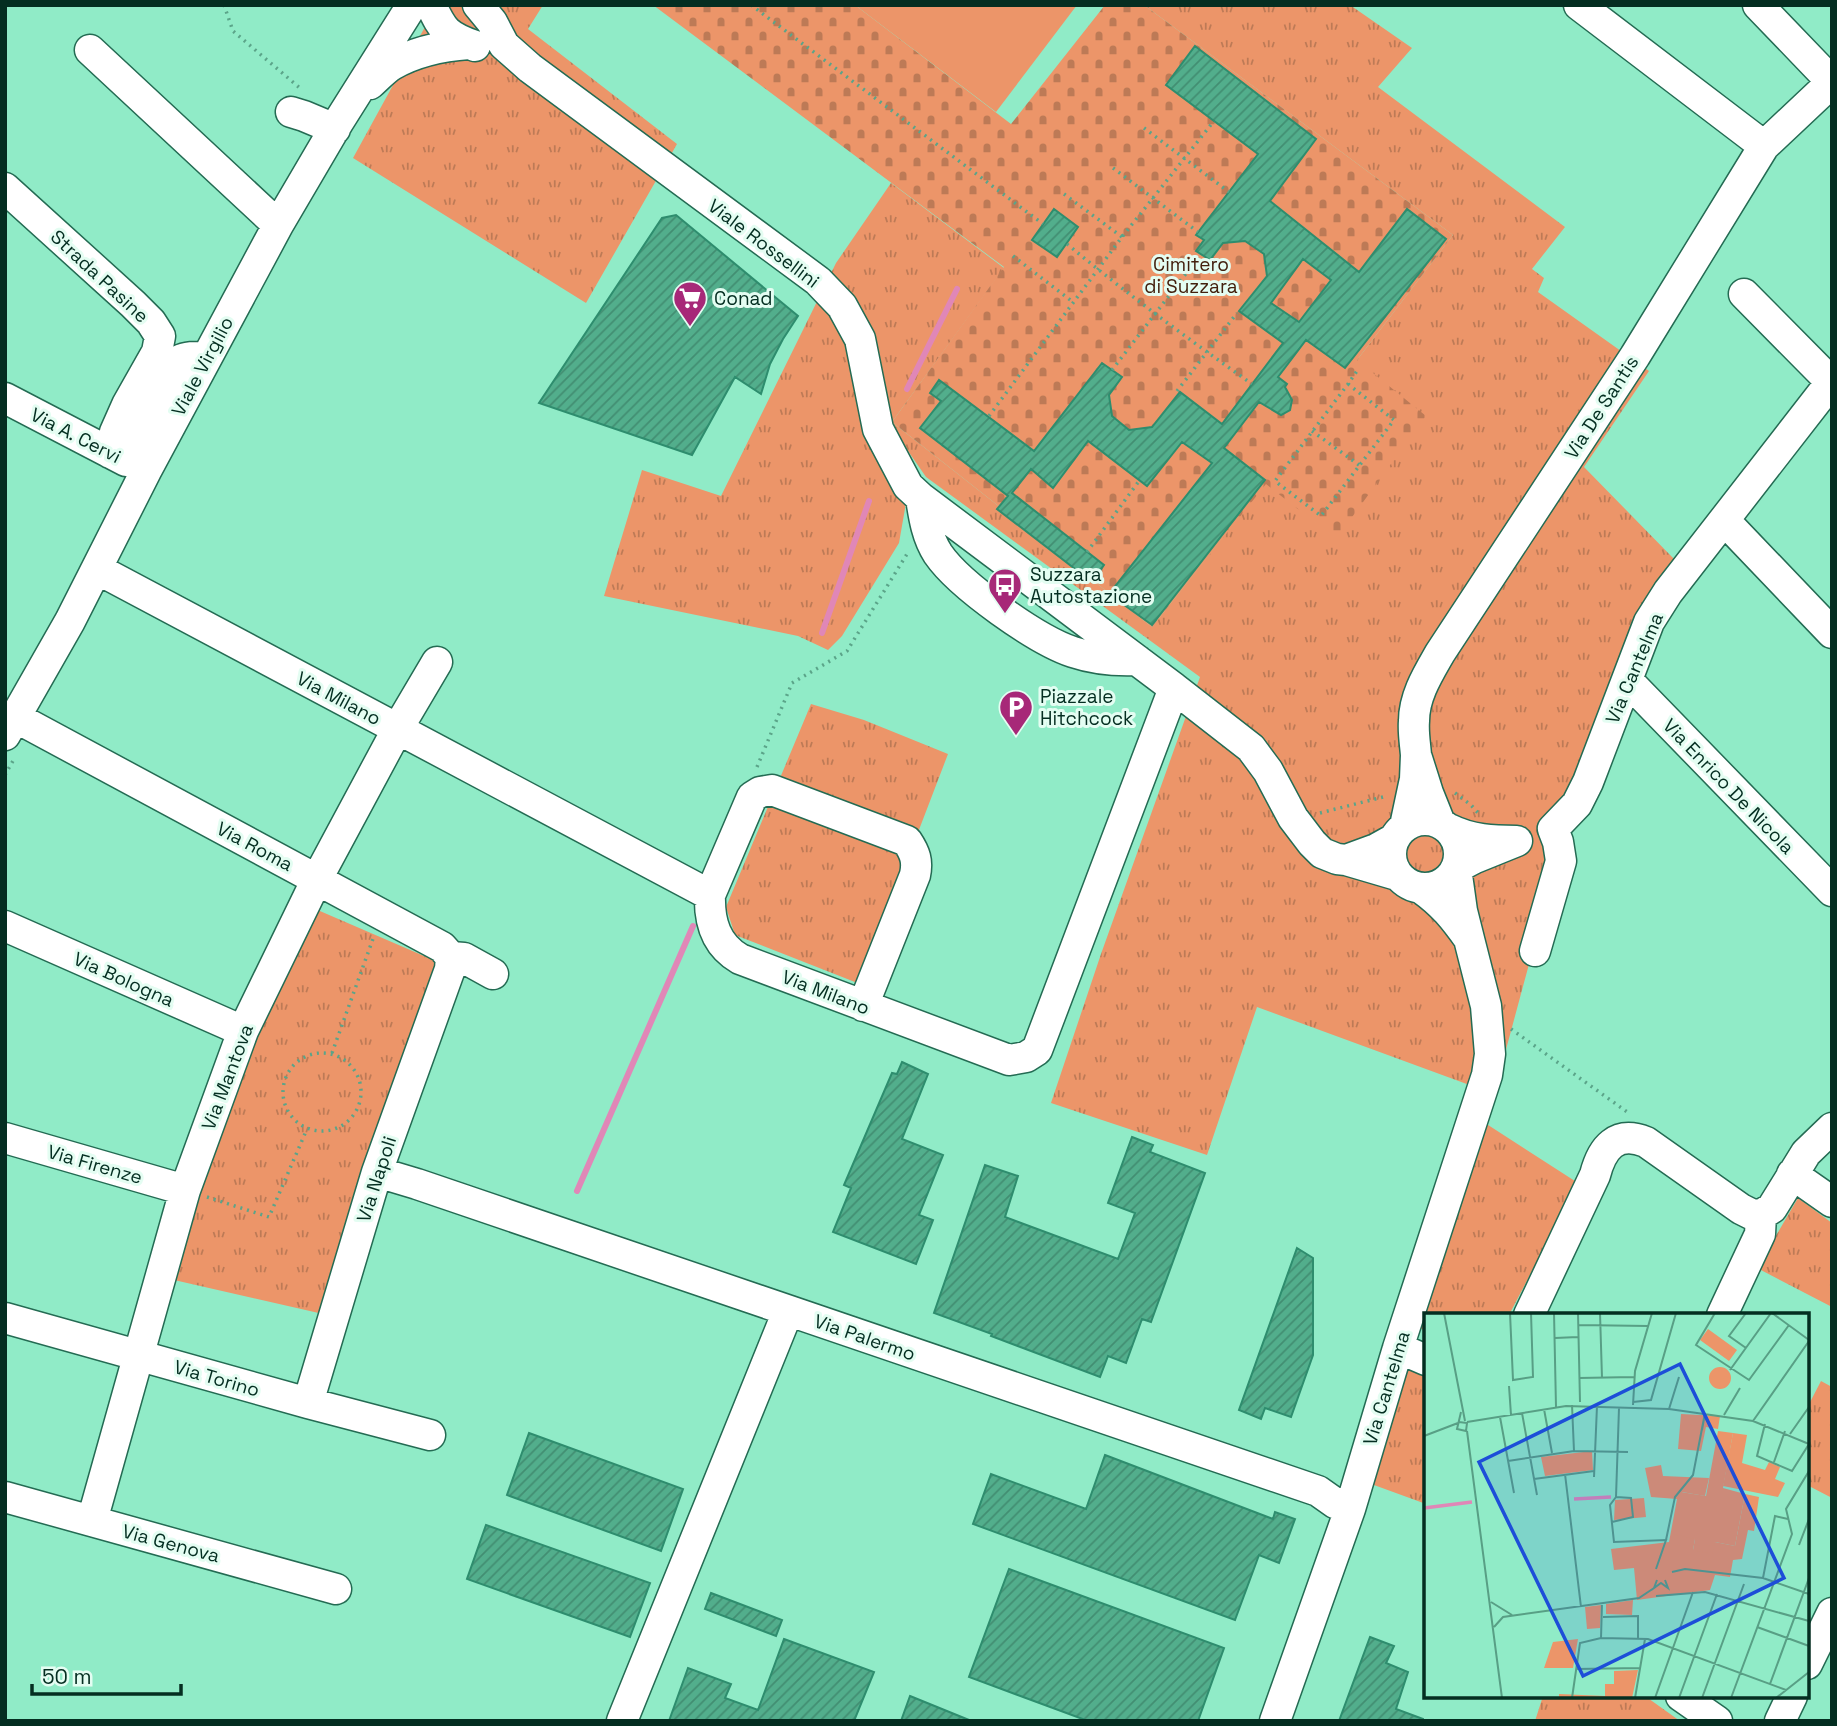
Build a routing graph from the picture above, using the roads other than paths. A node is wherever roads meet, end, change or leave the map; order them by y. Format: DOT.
graph roads {
  1 [pos="412,5"];
  2 [pos="431,5"];
  3 [pos="1578,5"];
  4 [pos="1758,5"];
  5 [pos="484,11"];
  6 [pos="469,44"];
  7 [pos="90,50"];
  8 [pos="530,68"];
  9 [pos="1832,82"];
  10 [pos="354,98"];
  11 [pos="297,102"];
  12 [pos="335,129"];
  13 [pos="1765,146"];
  14 [pos="5,188"];
  15 [pos="278,225"];
  16 [pos="1744,294"];
  17 [pos="1831,382"];
  18 [pos="5,398"];
  19 [pos="110,453"];
  20 [pos="142,468"];
  21 [pos="921,498"];
  22 [pos="1724,520"];
  23 [pos="97,569"];
  24 [pos="1832,633"];
  25 [pos="1137,660"];
  26 [pos="437,662"];
  27 [pos="1627,680"];
  28 [pos="1174,688"];
  29 [pos="17,726"];
  30 [pos="398,728"];
  31 [pos="1420,789"];
  32 [pos="1445,826"];
  33 [pos="1553,829"];
  34 [pos="1400,832"];
  35 [pos="1504,841"];
  36 [pos="1346,860"];
  37 [pos="1457,868"];
  38 [pos="317,880"];
  39 [pos="1410,882"];
  40 [pos="1832,891"];
  41 [pos="710,895"];
  42 [pos="5,926"];
  43 [pos="1469,939"];
  44 [pos="1535,951"];
  45 [pos="451,957"];
  46 [pos="494,974"];
  47 [pos="863,1006"];
  48 [pos="243,1031"];
  49 [pos="1832,1128"];
  50 [pos="5,1138"];
  51 [pos="377,1172"];
  52 [pos="1792,1174"];
  53 [pos="185,1189"];
  54 [pos="1832,1202"];
  55 [pos="1761,1215"];
  56 [pos="788,1311"];
  57 [pos="1530,1313"];
  58 [pos="1723,1313"];
  59 [pos="5,1318"];
  60 [pos="1398,1348"];
  61 [pos="139,1356"];
  62 [pos="1424,1359"];
  63 [pos="308,1403"];
  64 [pos="430,1435"];
  65 [pos="5,1497"];
  66 [pos="1350,1509"];
  67 [pos="92,1521"];
  68 [pos="336,1589"];
  69 [pos="1832,1613"];
  70 [pos="1809,1660"];
  71 [pos="1684,1698"];
  72 [pos="1790,1698"];
  73 [pos="622,1721"];
  74 [pos="1275,1721"];
  75 [pos="1717,1721"];
  76 [pos="1780,1721"];
  1 -- 10 [label="street, Viale Virgilio"];
  2 -- 6 [label="street"];
  3 -- 13 [label="street"];
  4 -- 9 [label="street"];
  5 -- 8 [label="street"];
  6 -- 8 [label="street"];
  6 -- 10 [label="street"];
  7 -- 15 [label="street"];
  8 -- 21 [label="street, Viale Rossellini"];
  9 -- 13 [label="street, Via De Santis"];
  10 -- 12 [label="street, Viale Virgilio"];
  11 -- 12 [label="street"];
  12 -- 15 [label="street, Viale Virgilio"];
  13 -- 31 [label="street, Via De Santis"];
  14 -- 19 [label="street, Strada Pasine"];
  15 -- 20 [label="street, Viale Virgilio"];
  16 -- 17 [label="street"];
  17 -- 22 [label="street, Via Cantelma"];
  18 -- 19 [label="street, Via A. Cervi"];
  19 -- 20 [label="street, Via A. Cervi"];
  20 -- 23 [label="street, Viale Virgilio"];
  21 -- 25 [label="street, Viale Rossellini"];
  21 -- 25 [label="street"];
  22 -- 24 [label="street"];
  22 -- 27 [label="street, Via Cantelma"];
  23 -- 29 [label="street, Viale Virgilio"];
  23 -- 30 [label="street, Via Milano"];
  25 -- 28 [label="street, Viale Rossellini"];
  26 -- 30 [label="street, Via Mantova"];
  27 -- 33 [label="street, Via Cantelma"];
  27 -- 40 [label="street, Via Enrico De Nicola"];
  28 -- 36 [label="street"];
  28 -- 47 [label="street, Via Milano"];
  29 -- 38 [label="street, Via Roma"];
  30 -- 38 [label="street, Via Mantova"];
  30 -- 41 [label="street, Via Milano"];
  31 -- 32 [label="street, Via De Santis"];
  31 -- 34 [label="street"];
  32 -- 34 [label="street"];
  32 -- 35 [label="street"];
  32 -- 37 [label="street"];
  33 -- 35 [label="street"];
  33 -- 44 [label="street"];
  34 -- 36 [label="street"];
  34 -- 39 [label="street"];
  35 -- 37 [label="street"];
  36 -- 39 [label="street"];
  37 -- 39 [label="street"];
  37 -- 43 [label="street, Via Cantelma"];
  38 -- 45 [label="street, Via Roma"];
  38 -- 48 [label="street, Via Mantova"];
  39 -- 43 [label="street"];
  41 -- 47 [label="street, Via Milano"];
  41 -- 47 [label="street"];
  42 -- 48 [label="street, Via Bologna"];
  43 -- 60 [label="street, Via Cantelma"];
  45 -- 46 [label="street, Via Roma"];
  45 -- 51 [label="street, Via Napoli"];
  48 -- 53 [label="street, Via Mantova"];
  49 -- 52 [label="street"];
  50 -- 53 [label="street, Via Firenze"];
  51 -- 56 [label="street, Via Palermo"];
  51 -- 63 [label="street, Via Napoli"];
  52 -- 54 [label="street"];
  52 -- 55 [label="street"];
  53 -- 61 [label="street, Via Mantova"];
  55 -- 57 [label="street"];
  55 -- 58 [label="street"];
  56 -- 66 [label="street, Via Palermo"];
  56 -- 73 [label="street"];
  59 -- 61 [label="street, Via Torino"];
  60 -- 62 [label="street"];
  60 -- 66 [label="street, Via Cantelma"];
  61 -- 63 [label="street, Via Torino"];
  61 -- 67 [label="street, Via Mantova"];
  63 -- 64 [label="street, Via Torino"];
  65 -- 67 [label="street, Via Genova"];
  66 -- 74 [label="street, Via Cantelma"];
  67 -- 68 [label="street, Via Genova"];
  69 -- 70 [label="street"];
  71 -- 75 [label="street"];
  72 -- 76 [label="street"];
}
